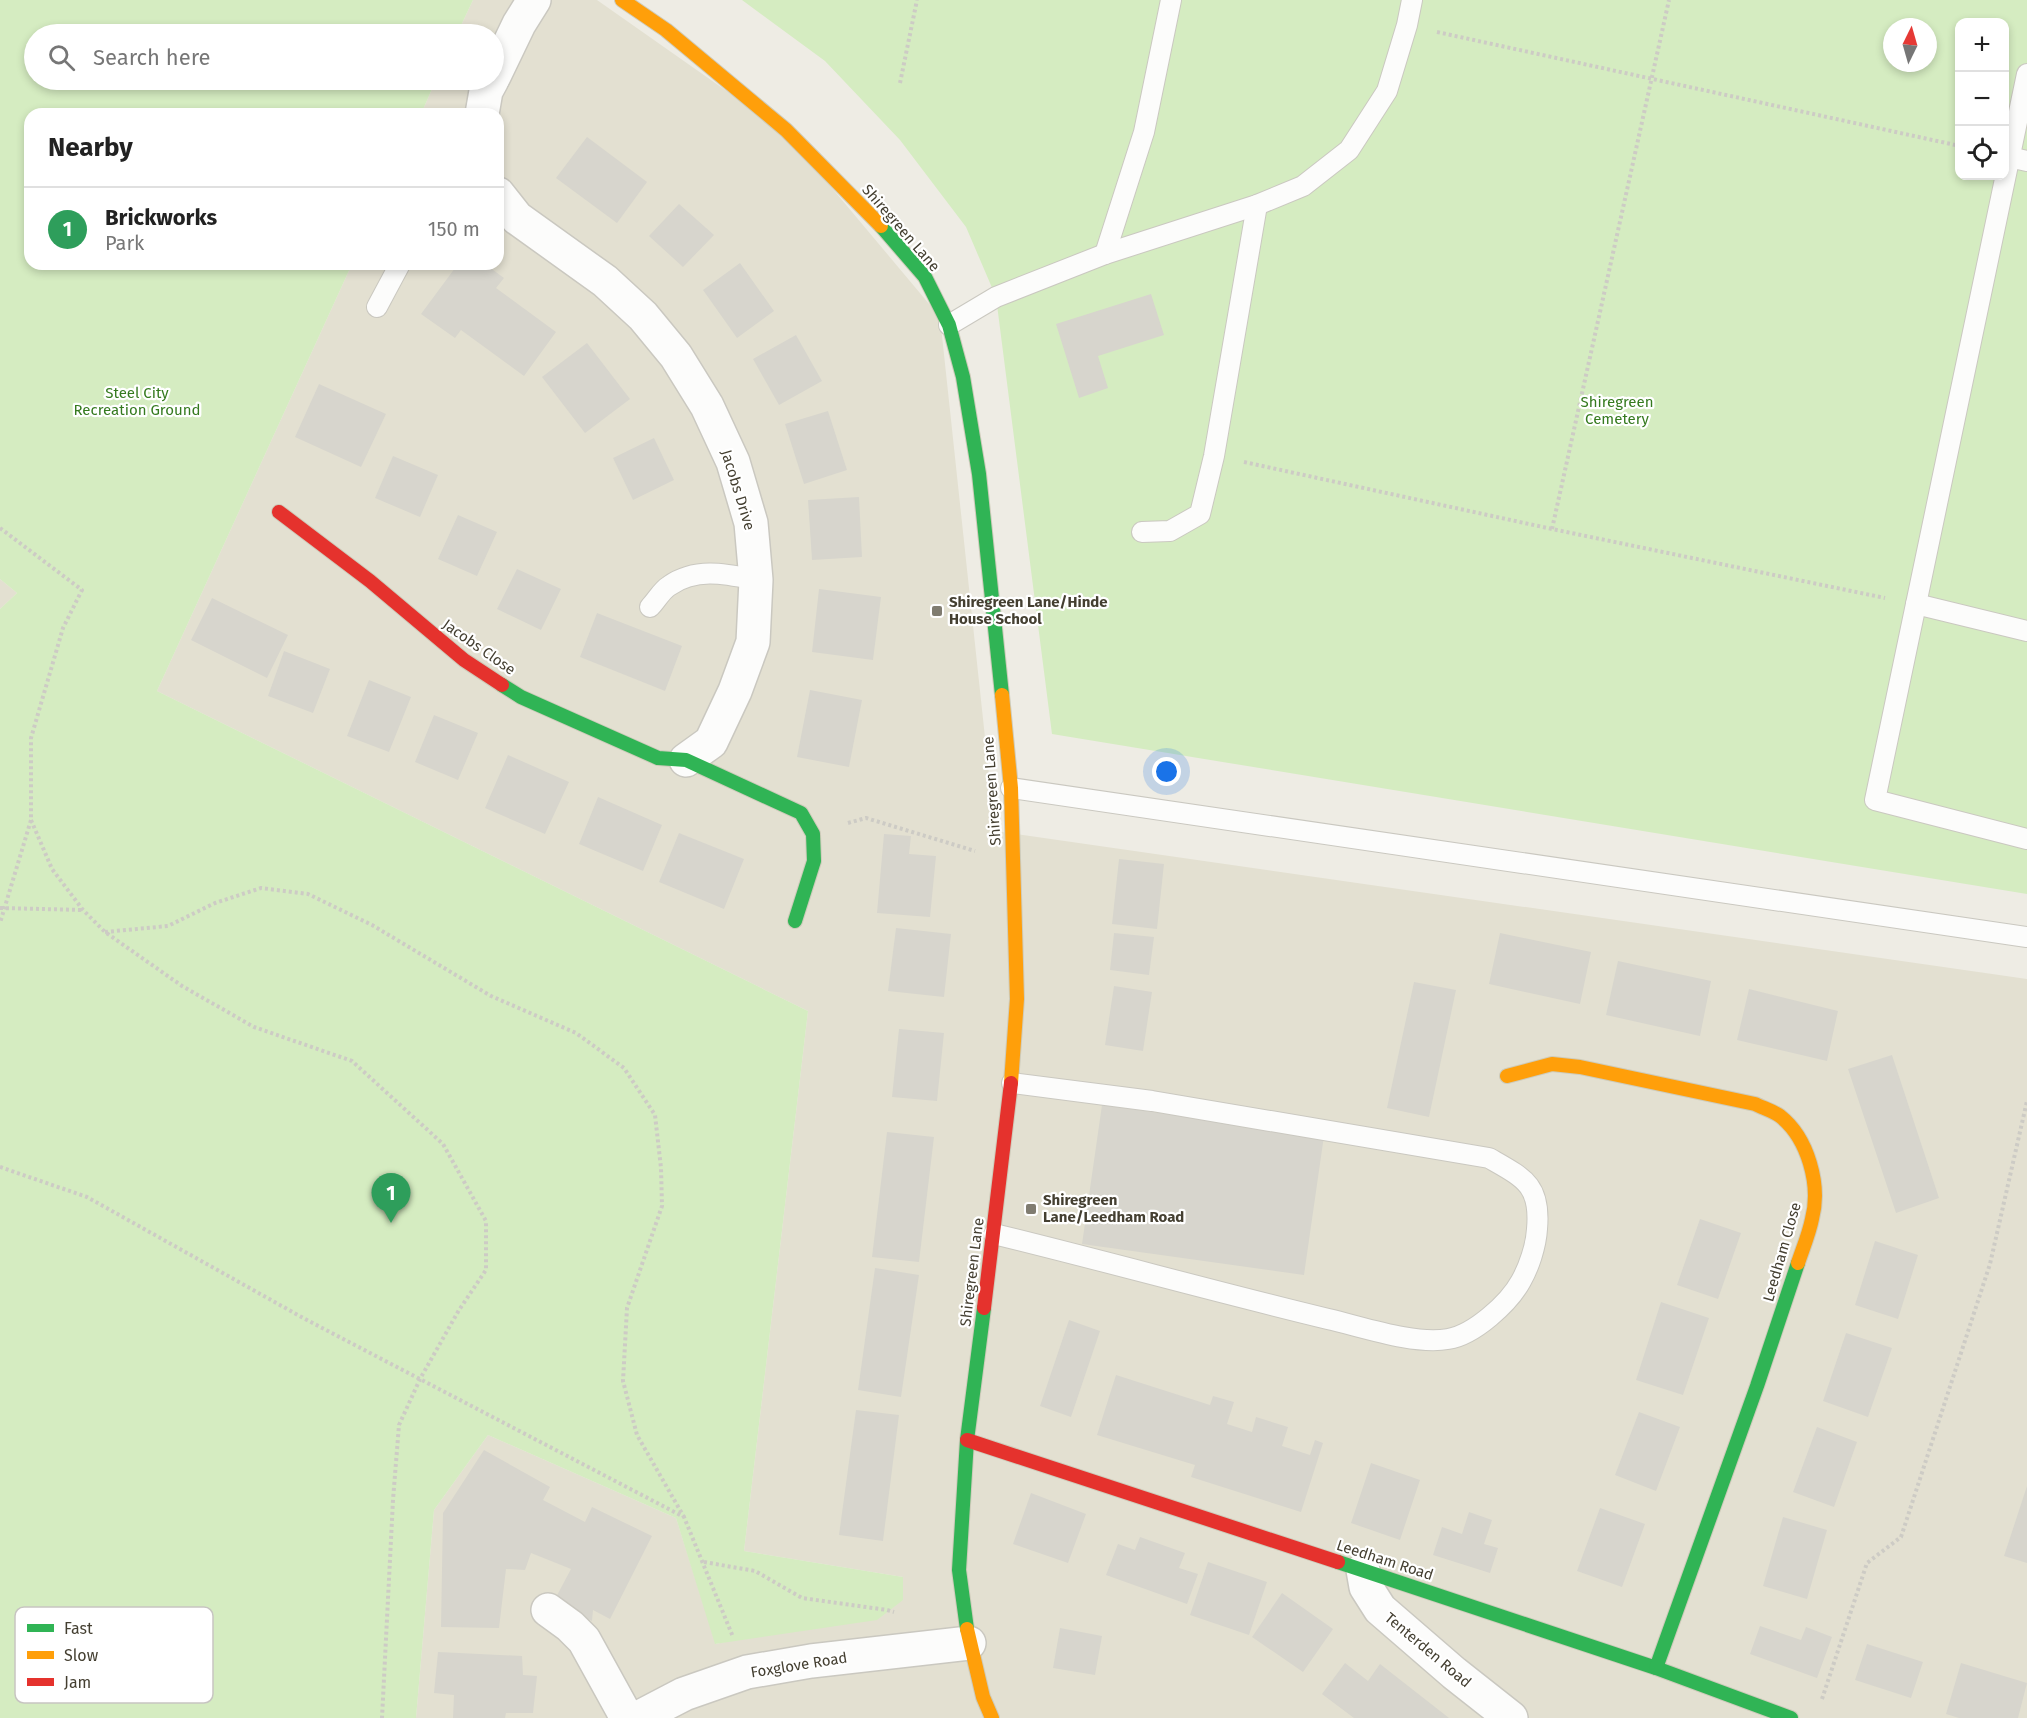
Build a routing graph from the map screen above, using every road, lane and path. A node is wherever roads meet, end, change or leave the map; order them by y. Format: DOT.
graph roads {
  1 [pos="534,0"];
  2 [pos="622,0"];
  3 [pos="917,0"];
  4 [pos="1171,0"];
  5 [pos="1412,0"];
  6 [pos="1669,0"];
  7 [pos="1407,26"];
  8 [pos="504,55"];
  9 [pos="2027,74"];
  10 [pos="1653,79"];
  11 [pos="900,83"];
  12 [pos="487,90"];
  13 [pos="483,108"];
  14 [pos="1955,145"];
  15 [pos="2018,159"];
  16 [pos="504,202"];
  17 [pos="1257,205"];
  18 [pos="1105,254"];
  19 [pos="397,270"];
  20 [pos="377,307"];
  21 [pos="950,325"];
  22 [pos="1214,456"];
  23 [pos="279,512"];
  24 [pos="0,528"];
  25 [pos="1552,529"];
  26 [pos="1142,532"];
  27 [pos="756,580"];
  28 [pos="1916,604"];
  29 [pos="650,607"];
  30 [pos="2027,631"];
  31 [pos="686,760"];
  32 [pos="1011,788"];
  33 [pos="30,820"];
  34 [pos="813,834"];
  35 [pos="2027,839"];
  36 [pos="1014,882"];
  37 [pos="2,908"];
  38 [pos="83,910"];
  39 [pos="795,921"];
  40 [pos="0,923"];
  41 [pos="105,932"];
  42 [pos="2027,936"];
  43 [pos="1507,1076"];
  44 [pos="1012,1083"];
  45 [pos="2027,1101"];
  46 [pos="0,1167"];
  47 [pos="993,1234"];
  48 [pos="420,1379"];
  49 [pos="967,1440"];
  50 [pos="684,1517"];
  51 [pos="703,1562"];
  52 [pos="1363,1569"];
  53 [pos="548,1610"];
  54 [pos="897,1614"];
  55 [pos="969,1643"];
  56 [pos="1656,1668"];
  57 [pos="747,1672"];
  58 [pos="1819,1707"];
  59 [pos="382,1718"];
  60 [pos="627,1718"];
  61 [pos="638,1718"];
  62 [pos="992,1718"];
  63 [pos="1511,1718"];
  64 [pos="1791,1718"];
  1 -- 8 [label="street"];
  2 -- 21 [label="street, Shiregreen Lane"];
  3 -- 11 [label="path"];
  4 -- 18 [label="lane"];
  5 -- 7 [label="lane"];
  6 -- 10 [label="path"];
  7 -- 10 [label="path"];
  7 -- 17 [label="lane"];
  9 -- 15 [label="lane"];
  10 -- 14 [label="path"];
  10 -- 25 [label="path"];
  12 -- 13 [label="street"];
  15 -- 28 [label="lane"];
  16 -- 27 [label="street, Jacobs Drive"];
  17 -- 18 [label="lane"];
  17 -- 22 [label="lane"];
  18 -- 21 [label="lane"];
  19 -- 20 [label="lane"];
  21 -- 32 [label="street, Shiregreen Lane"];
  22 -- 25 [label="path"];
  22 -- 26 [label="lane"];
  23 -- 31 [label="street, Jacobs Close"];
  24 -- 33 [label="path"];
  25 -- 28 [label="path"];
  27 -- 29 [label="lane"];
  27 -- 31 [label="street, Jacobs Drive"];
  28 -- 30 [label="lane"];
  28 -- 35 [label="lane"];
  31 -- 34 [label="street"];
  32 -- 36 [label="street, Shiregreen Lane"];
  32 -- 42 [label="lane"];
  33 -- 37 [label="path"];
  33 -- 38 [label="path"];
  34 -- 36 [label="path"];
  34 -- 39 [label="street"];
  36 -- 44 [label="street, Shiregreen Lane"];
  37 -- 38 [label="path"];
  37 -- 40 [label="path"];
  38 -- 41 [label="path"];
  41 -- 48 [label="path"];
  41 -- 50 [label="path"];
  43 -- 56 [label="street, Leedham Close"];
  44 -- 47 [label="street, Shiregreen Lane"];
  44 -- 47 [label="lane"];
  45 -- 58 [label="path"];
  46 -- 48 [label="path"];
  47 -- 49 [label="street, Shiregreen Lane"];
  48 -- 50 [label="path"];
  48 -- 59 [label="path"];
  49 -- 52 [label="street, Leedham Road"];
  49 -- 55 [label="street, Shiregreen Lane"];
  50 -- 51 [label="path"];
  51 -- 54 [label="path"];
  51 -- 57 [label="path"];
  52 -- 56 [label="street, Leedham Road"];
  52 -- 63 [label="street, Tenterden Road"];
  53 -- 60 [label="street"];
  55 -- 57 [label="street, Foxglove Road"];
  55 -- 62 [label="street, Shiregreen Lane"];
  56 -- 64 [label="street, Leedham Road"];
  57 -- 61 [label="street, Foxglove Road"];
}
